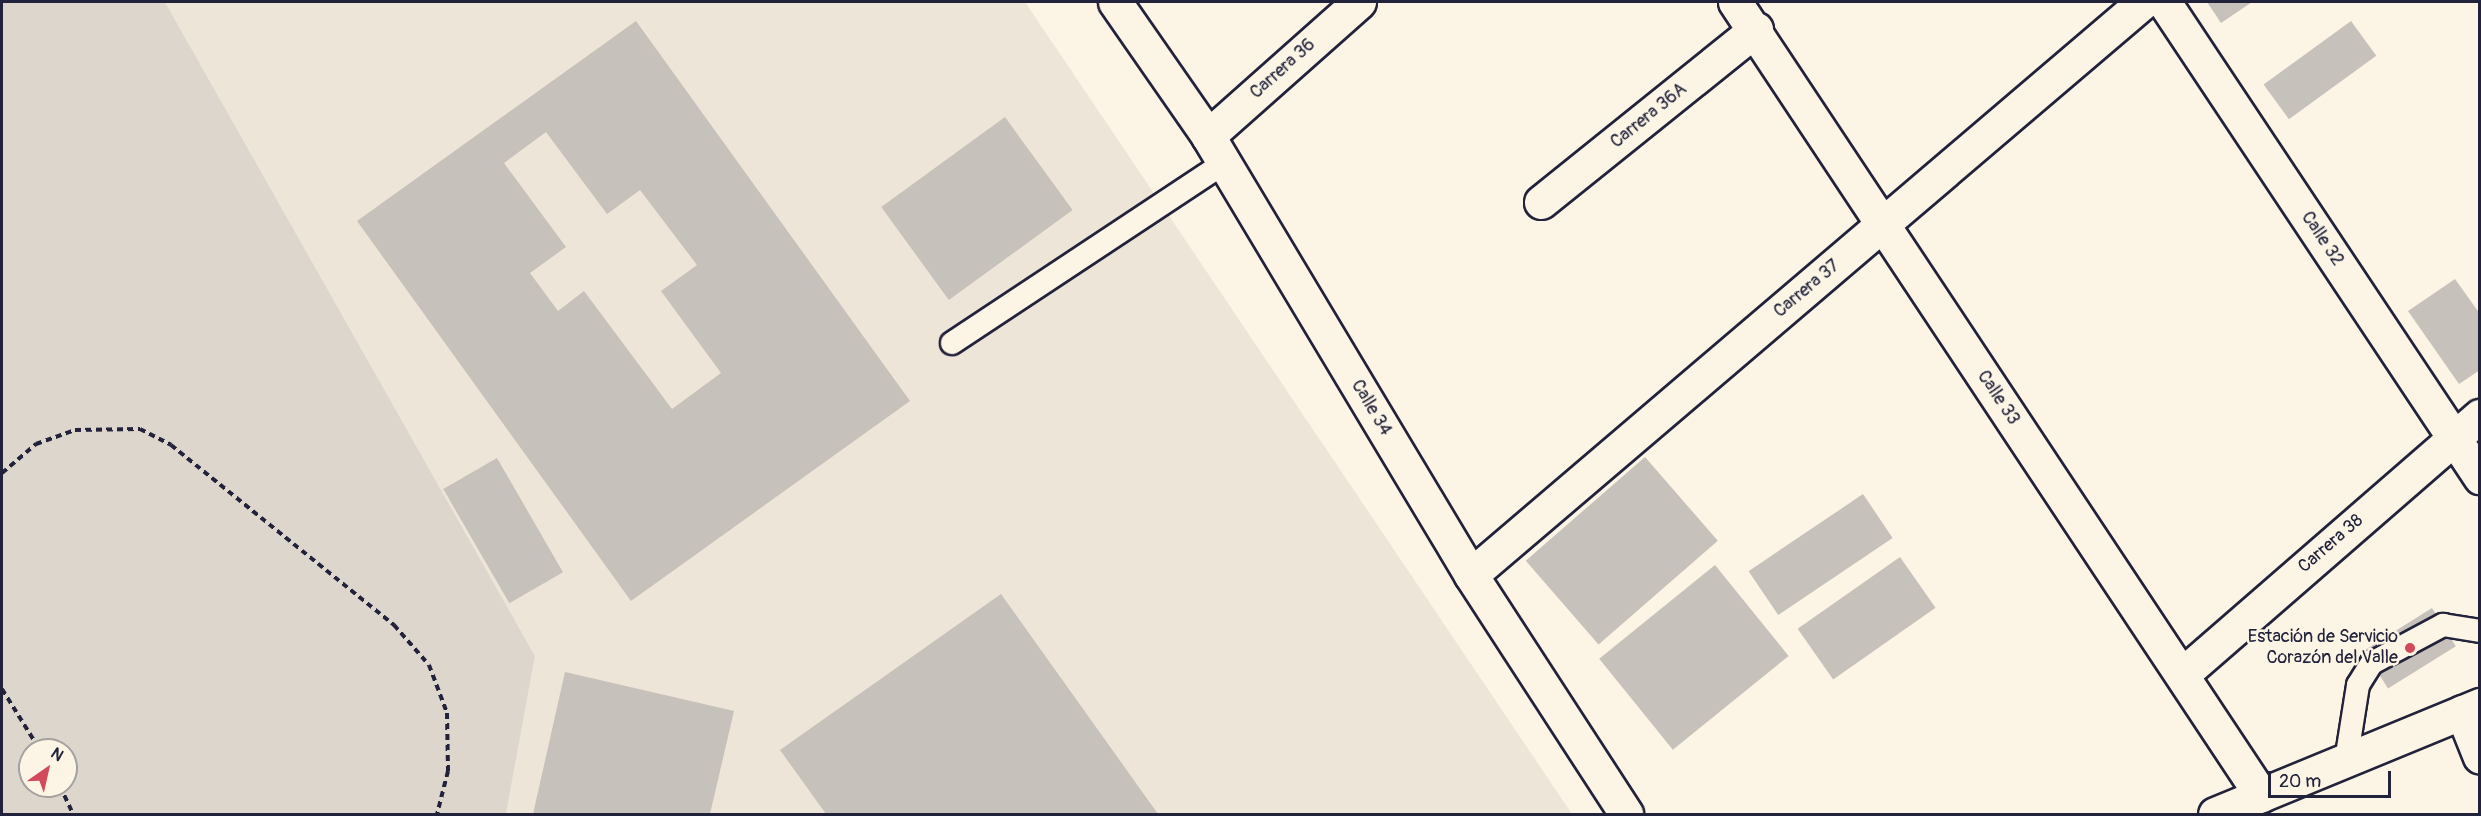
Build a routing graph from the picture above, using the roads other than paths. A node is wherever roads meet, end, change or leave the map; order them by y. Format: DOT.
graph roads {
  1 [pos="1115,2"];
  2 [pos="1359,2"];
  3 [pos="2143,2"];
  4 [pos="2164,2"];
  5 [pos="1746,11"];
  6 [pos="1216,150"];
  7 [pos="1541,202"];
  8 [pos="1882,225"];
  9 [pos="952,343"];
  10 [pos="2480,416"];
  11 [pos="2453,438"];
  12 [pos="2480,477"];
  13 [pos="1471,575"];
  14 [pos="2480,632"];
  15 [pos="2184,673"];
  16 [pos="2471,709"];
  17 [pos="2480,757"];
  18 [pos="2346,760"];
  19 [pos="2261,795"];
  20 [pos="1626,814"];
  21 [pos="2215,814"];
  1 -- 6 [label="street, Calle 34"];
  2 -- 6 [label="street, Carrera 36"];
  3 -- 8 [label="street, Carrera 37"];
  4 -- 11 [label="street, Calle 32"];
  5 -- 7 [label="street, Carrera 36A"];
  5 -- 8 [label="street, Calle 33"];
  6 -- 9 [label="lane"];
  6 -- 13 [label="street, Calle 34"];
  8 -- 13 [label="street, Carrera 37"];
  8 -- 15 [label="street, Calle 33"];
  10 -- 11 [label="street, Carrera 38"];
  11 -- 12 [label="street, Calle 32"];
  11 -- 15 [label="street, Carrera 38"];
  13 -- 20 [label="street, Calle 34"];
  14 -- 18 [label="lane"];
  15 -- 19 [label="street, Calle 33"];
  16 -- 17 [label="street"];
  16 -- 18 [label="street"];
  18 -- 19 [label="street"];
  19 -- 21 [label="street"];
}
